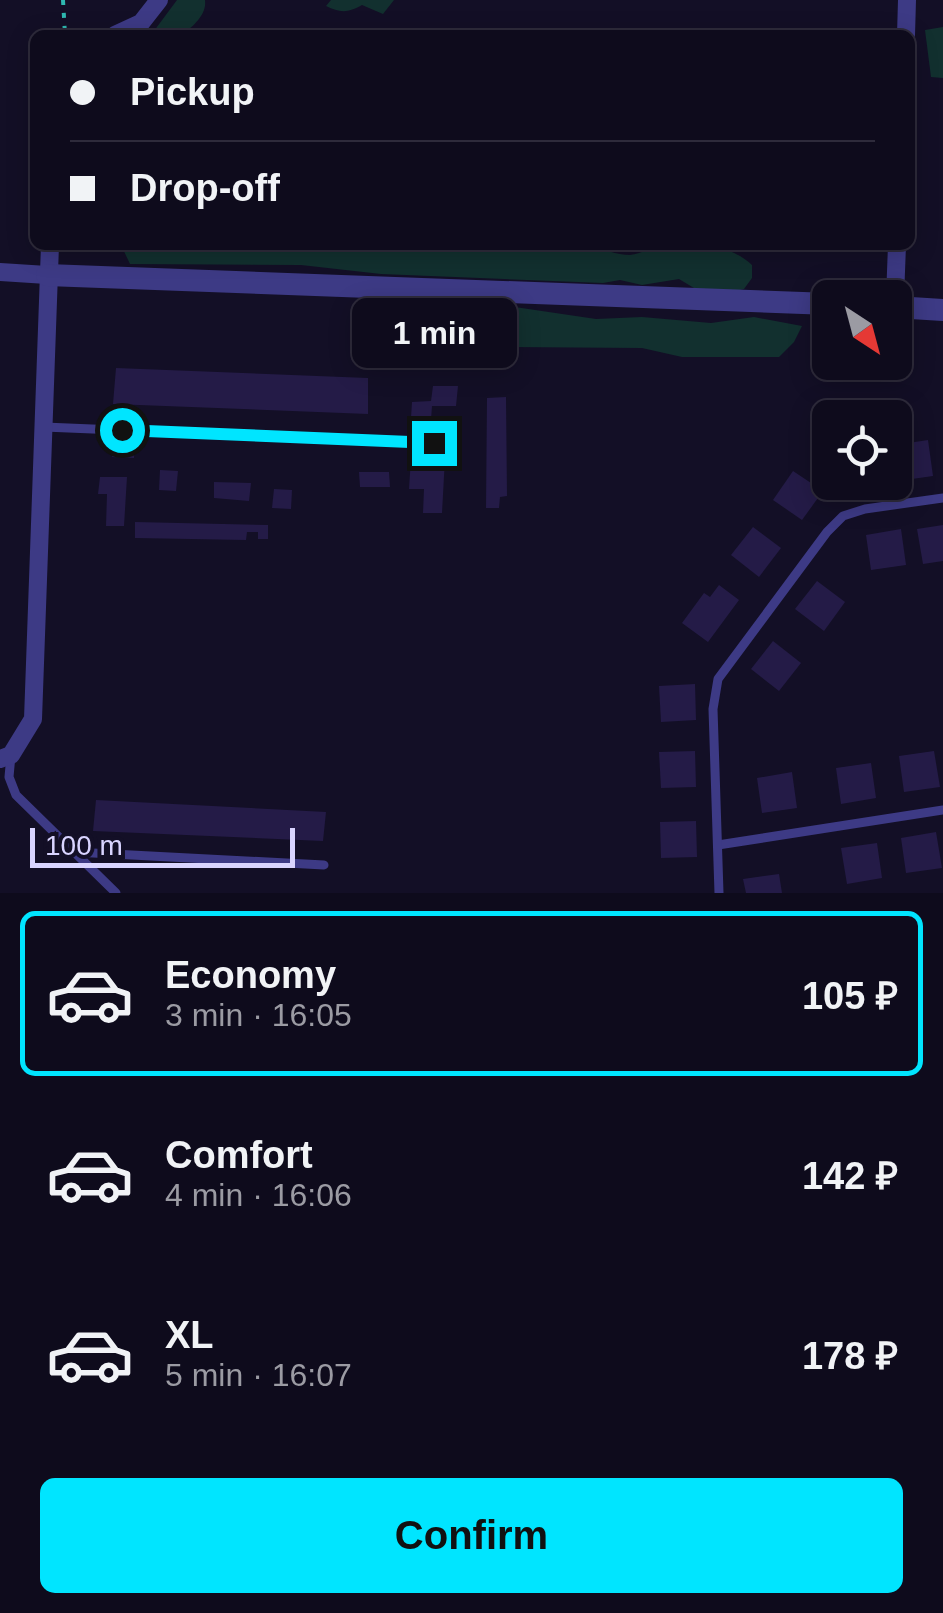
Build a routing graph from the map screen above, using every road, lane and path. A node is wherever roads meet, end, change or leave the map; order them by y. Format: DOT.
graph roads {
  1 [pos="62,0"];
  2 [pos="159,0"];
  3 [pos="907,0"];
  4 [pos="65,30"];
  5 [pos="126,30"];
  6 [pos="906,30"];
  7 [pos="50,250"];
  8 [pos="897,250"];
  9 [pos="0,272"];
  10 [pos="47,275"];
  11 [pos="896,280"];
  12 [pos="812,303"];
  13 [pos="912,308"];
  14 [pos="943,310"];
  15 [pos="44,427"];
  16 [pos="434,443"];
  17 [pos="943,498"];
  18 [pos="5,757"];
  19 [pos="943,810"];
  20 [pos="718,845"];
  21 [pos="74,852"];
  22 [pos="324,866"];
  23 [pos="116,893"];
  24 [pos="719,893"];
  1 -- 4 [label="path"];
  2 -- 5 [label="street"];
  3 -- 6 [label="street"];
  7 -- 10 [label="street"];
  8 -- 11 [label="street"];
  9 -- 10 [label="street"];
  10 -- 12 [label="street"];
  10 -- 15 [label="street"];
  13 -- 14 [label="street"];
  15 -- 16 [label="lane"];
  15 -- 18 [label="street"];
  17 -- 20 [label="lane"];
  18 -- 21 [label="lane"];
  19 -- 20 [label="lane"];
  20 -- 24 [label="lane"];
  21 -- 22 [label="lane"];
  21 -- 23 [label="lane"];
}
